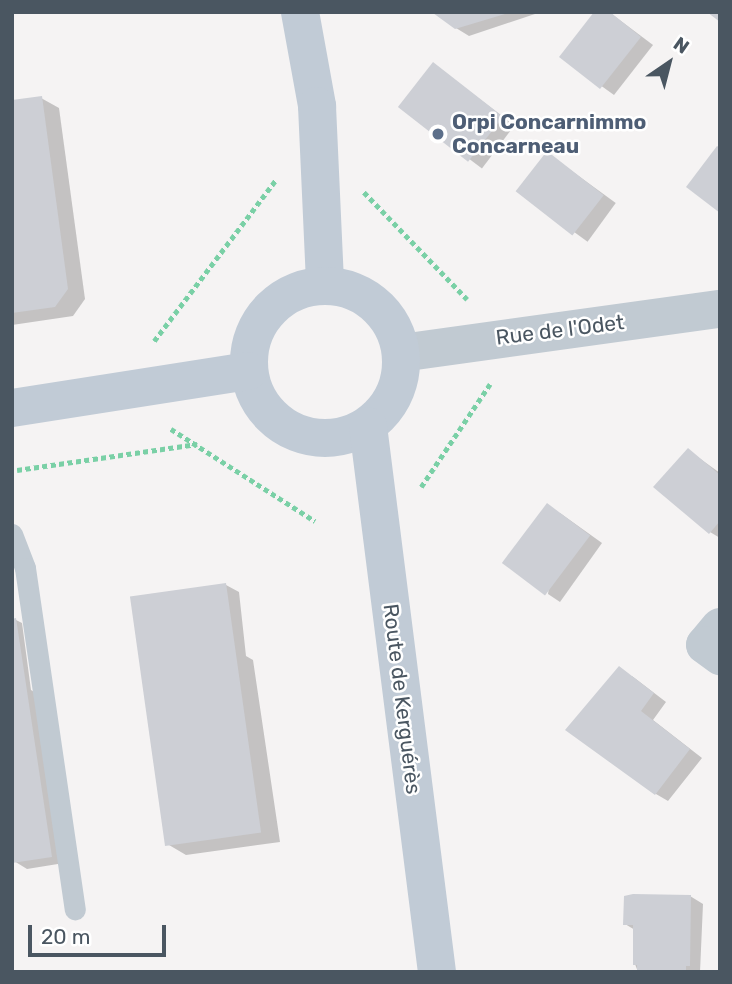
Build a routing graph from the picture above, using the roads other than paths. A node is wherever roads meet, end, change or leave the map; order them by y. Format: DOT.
graph roads {
  1 [pos="300,12"];
  2 [pos="325,285"];
  3 [pos="720,309"];
  4 [pos="401,353"];
  5 [pos="248,371"];
  6 [pos="12,408"];
  7 [pos="368,426"];
  8 [pos="12,534"];
  9 [pos="720,627"];
  10 [pos="720,656"];
  11 [pos="75,909"];
  12 [pos="437,972"];
  1 -- 2 [label="main road"];
  2 -- 4 [label="main road"];
  2 -- 5 [label="main road"];
  3 -- 4 [label="street, Rue de l'Odet"];
  4 -- 7 [label="main road"];
  5 -- 6 [label="main road"];
  5 -- 7 [label="main road"];
  7 -- 12 [label="main road, Route de Kerguérès"];
  8 -- 11 [label="lane"];
  9 -- 10 [label="street"];
}
